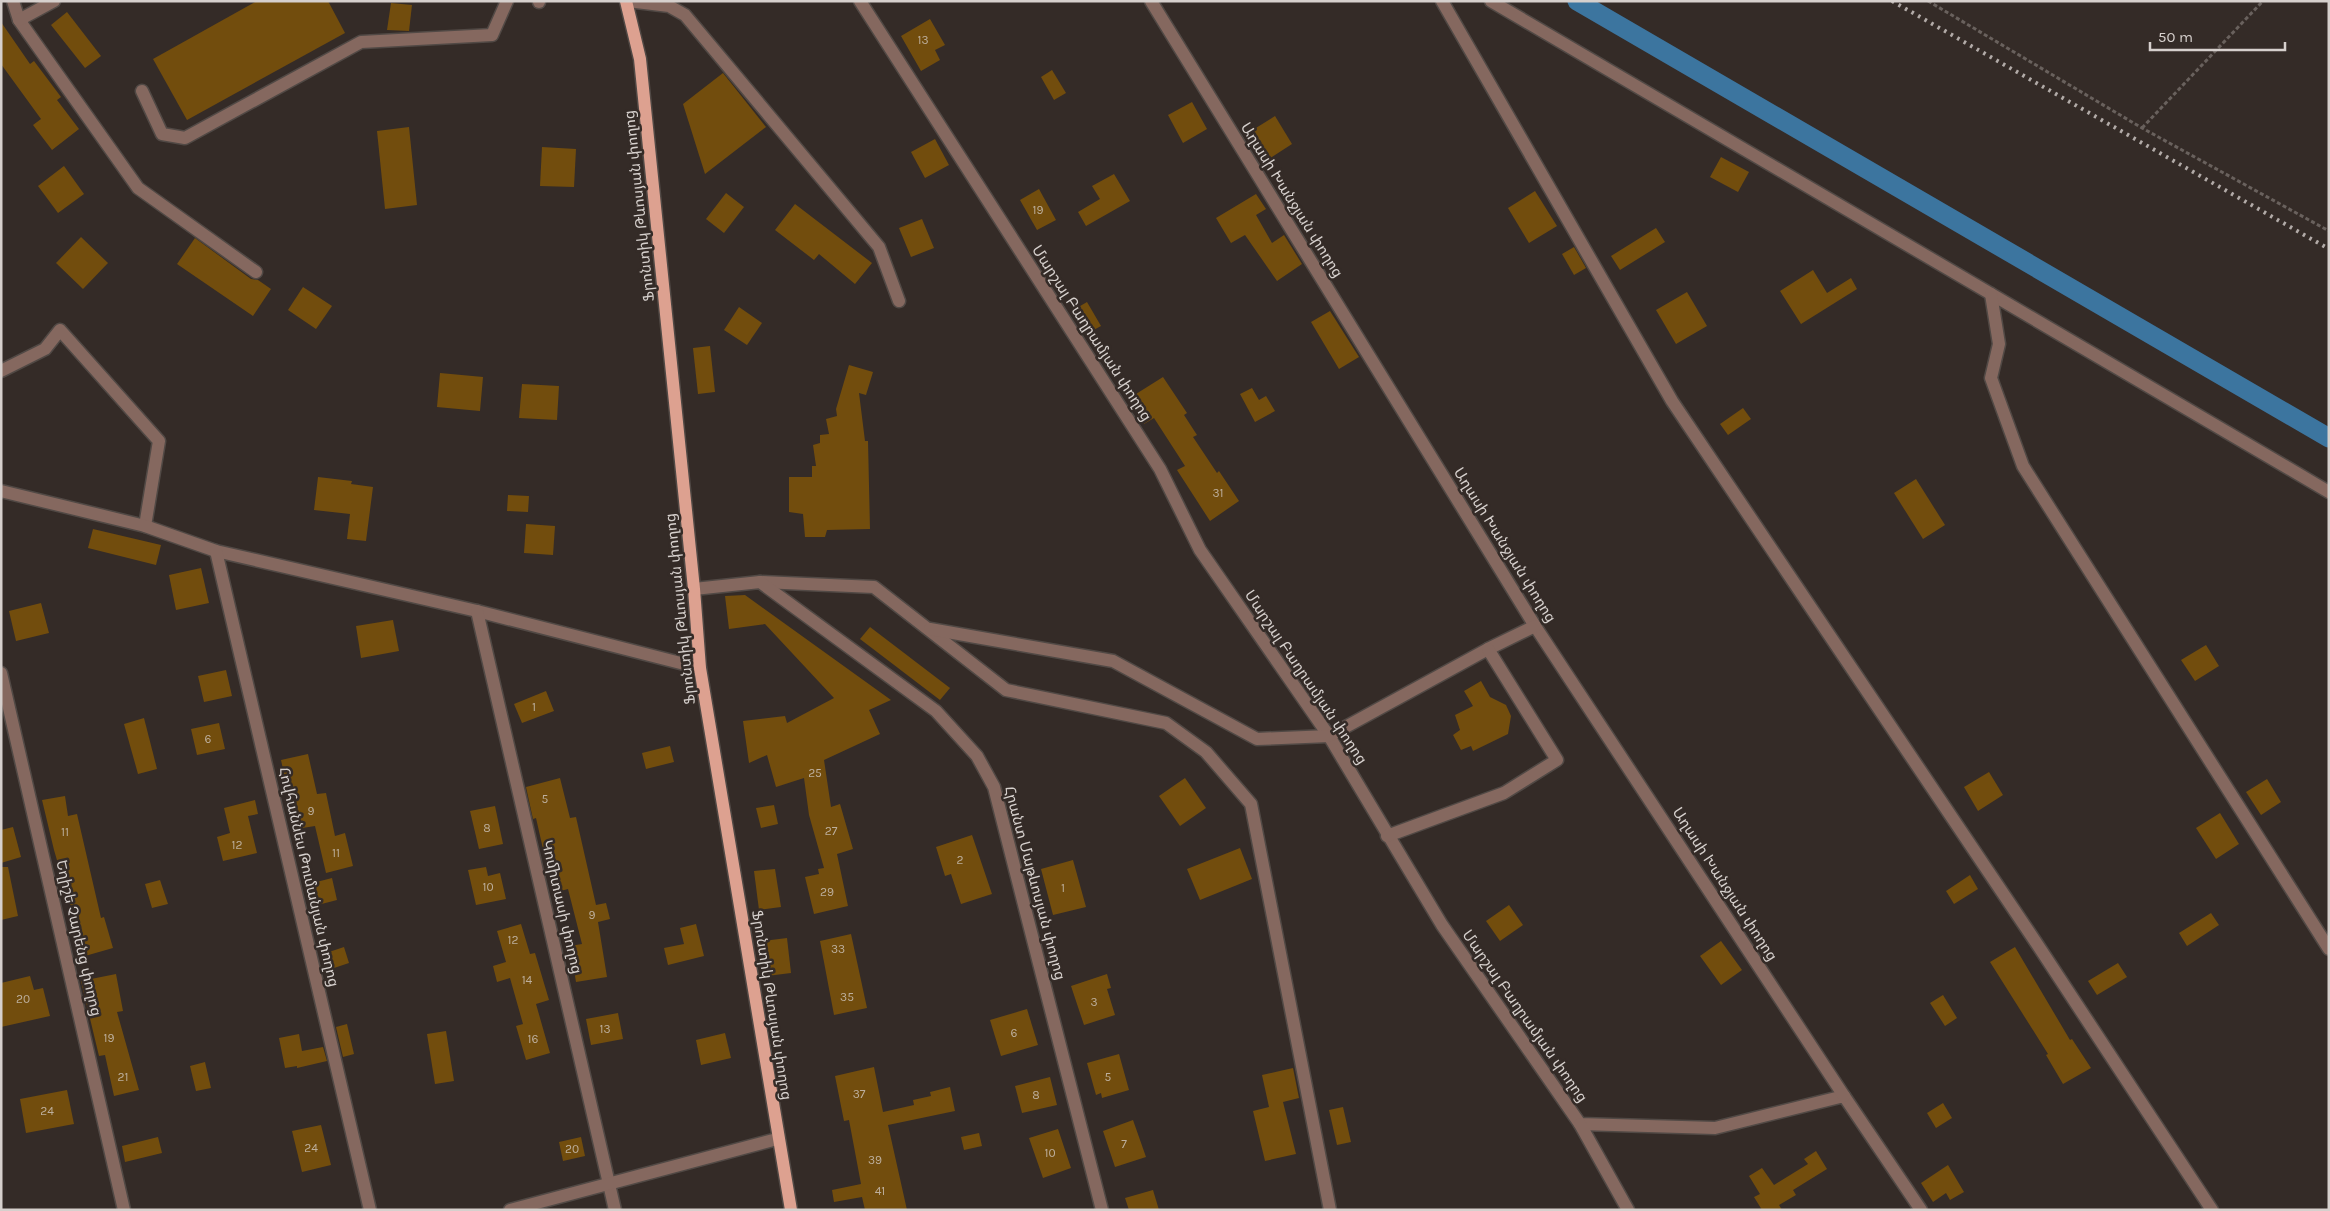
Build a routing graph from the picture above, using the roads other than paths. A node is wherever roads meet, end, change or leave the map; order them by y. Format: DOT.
graph roads {
  1 [pos="13,1"];
  2 [pos="54,1"];
  3 [pos="506,1"];
  4 [pos="627,1"];
  5 [pos="860,1"];
  6 [pos="1151,1"];
  7 [pos="1442,1"];
  8 [pos="1491,1"];
  9 [pos="19,20"];
  10 [pos="142,91"];
  11 [pos="256,272"];
  12 [pos="1991,294"];
  13 [pos="899,301"];
  14 [pos="1,371"];
  15 [pos="1,491"];
  16 [pos="2329,492"];
  17 [pos="145,526"];
  18 [pos="216,551"];
  19 [pos="760,582"];
  20 [pos="694,589"];
  21 [pos="477,611"];
  22 [pos="1535,626"];
  23 [pos="927,628"];
  24 [pos="1488,649"];
  25 [pos="700,668"];
  26 [pos="1,673"];
  27 [pos="1329,736"];
  28 [pos="1387,836"];
  29 [pos="2329,949"];
  30 [pos="1844,1096"];
  31 [pos="1580,1124"];
  32 [pos="777,1139"];
  33 [pos="609,1184"];
  34 [pos="124,1210"];
  35 [pos="370,1210"];
  36 [pos="510,1210"];
  37 [pos="614,1210"];
  38 [pos="791,1210"];
  39 [pos="1102,1210"];
  40 [pos="1330,1210"];
  41 [pos="1628,1210"];
  42 [pos="1921,1210"];
  43 [pos="2212,1210"];
  1 -- 9 [label="street"];
  2 -- 9 [label="street"];
  3 -- 10 [label="street"];
  4 -- 13 [label="street"];
  4 -- 20 [label="main road, Ֆրոնտիկ Թևոսյան փողոց"];
  5 -- 27 [label="street, Մարշալ Բաղրամյան փողոց"];
  6 -- 22 [label="street, Աղասի Խանջյան փողոց"];
  7 -- 43 [label="street"];
  8 -- 12 [label="street"];
  9 -- 11 [label="street"];
  12 -- 16 [label="street"];
  12 -- 29 [label="street"];
  14 -- 17 [label="street"];
  15 -- 17 [label="street"];
  17 -- 18 [label="street"];
  18 -- 21 [label="street"];
  18 -- 35 [label="street, Հովհաննես Թումանյան փողոց"];
  19 -- 20 [label="street"];
  19 -- 23 [label="street"];
  19 -- 39 [label="street, Հրանտ Մաթևոսյան փողոց"];
  20 -- 25 [label="main road, Ֆրոնտիկ Թևոսյան փողոց"];
  21 -- 25 [label="street"];
  21 -- 33 [label="street, Կոմիտասի փողոց"];
  22 -- 24 [label="street"];
  22 -- 30 [label="street, Աղասի Խանջյան փողոց"];
  23 -- 27 [label="street"];
  23 -- 40 [label="street"];
  24 -- 27 [label="street"];
  24 -- 28 [label="street"];
  25 -- 32 [label="main road, Ֆրոնտիկ Թևոսյան փողոց"];
  26 -- 34 [label="street, Եղիշե Չարենց փողոց"];
  27 -- 28 [label="street, Մարշալ Բաղրամյան փողոց"];
  28 -- 31 [label="street, Մարշալ Բաղրամյան փողոց"];
  30 -- 31 [label="street, Մարշալ Բաղրամյան փողոց"];
  30 -- 42 [label="street"];
  31 -- 41 [label="street"];
  32 -- 33 [label="street"];
  32 -- 38 [label="main road, Ֆրոնտիկ Թևոսյան փողոց"];
  33 -- 36 [label="street"];
  33 -- 37 [label="street, Կոմիտասի փողոց"];
}
